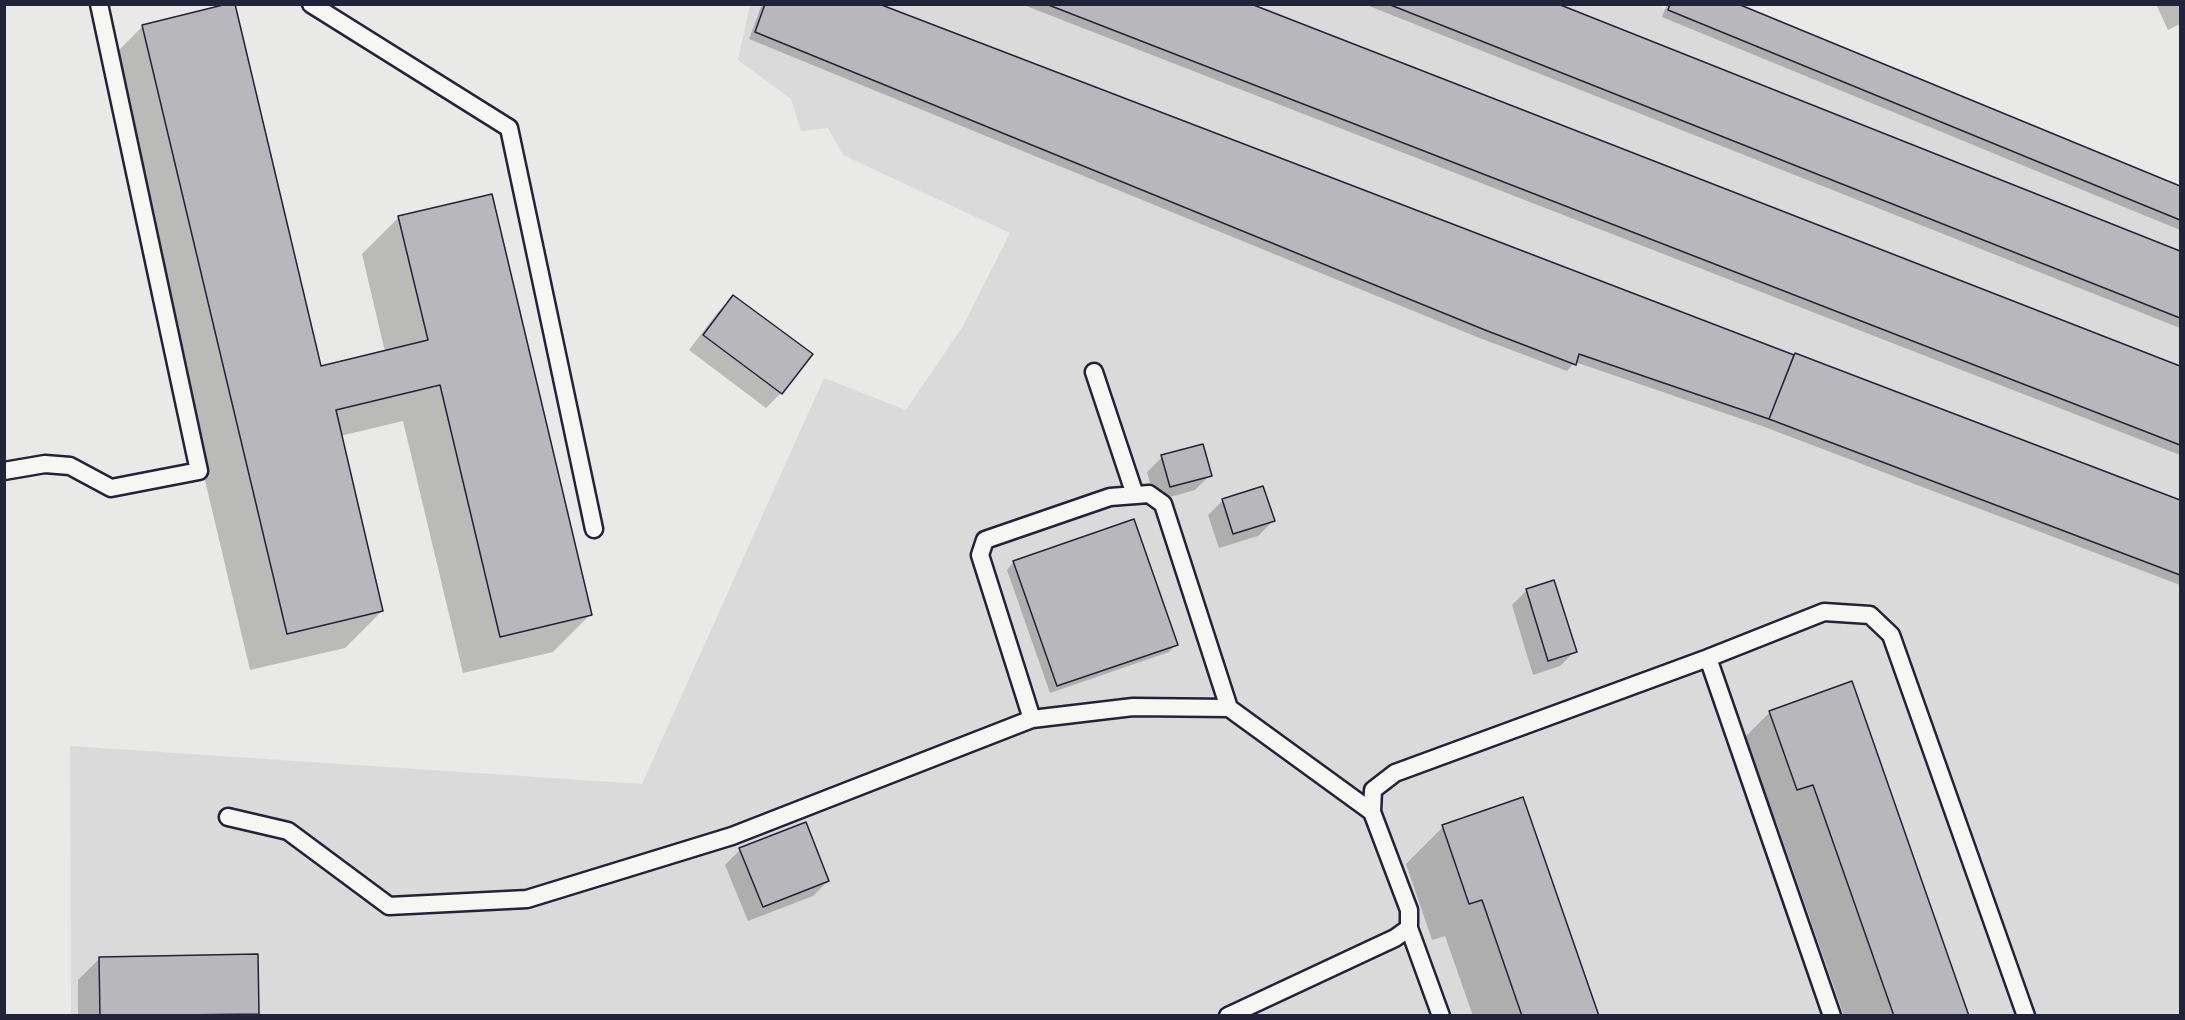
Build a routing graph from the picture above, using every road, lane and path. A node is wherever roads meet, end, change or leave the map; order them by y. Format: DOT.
graph roads {
  1 [pos="99,4"];
  2 [pos="311,4"];
  3 [pos="1094,372"];
  4 [pos="4,471"];
  5 [pos="1134,495"];
  6 [pos="594,529"];
  7 [pos="1708,658"];
  8 [pos="1229,708"];
  9 [pos="1032,719"];
  10 [pos="1372,812"];
  11 [pos="228,817"];
  12 [pos="1410,928"];
  13 [pos="1228,1016"];
  14 [pos="1441,1016"];
  15 [pos="1832,1016"];
  16 [pos="2026,1016"];
  1 -- 4 [label="lane"];
  2 -- 6 [label="lane"];
  3 -- 5 [label="lane"];
  5 -- 8 [label="lane"];
  5 -- 9 [label="lane"];
  7 -- 10 [label="lane"];
  7 -- 15 [label="lane"];
  7 -- 16 [label="lane"];
  8 -- 9 [label="lane"];
  8 -- 10 [label="lane"];
  9 -- 11 [label="lane"];
  10 -- 12 [label="lane"];
  12 -- 13 [label="lane"];
  12 -- 14 [label="lane"];
}
